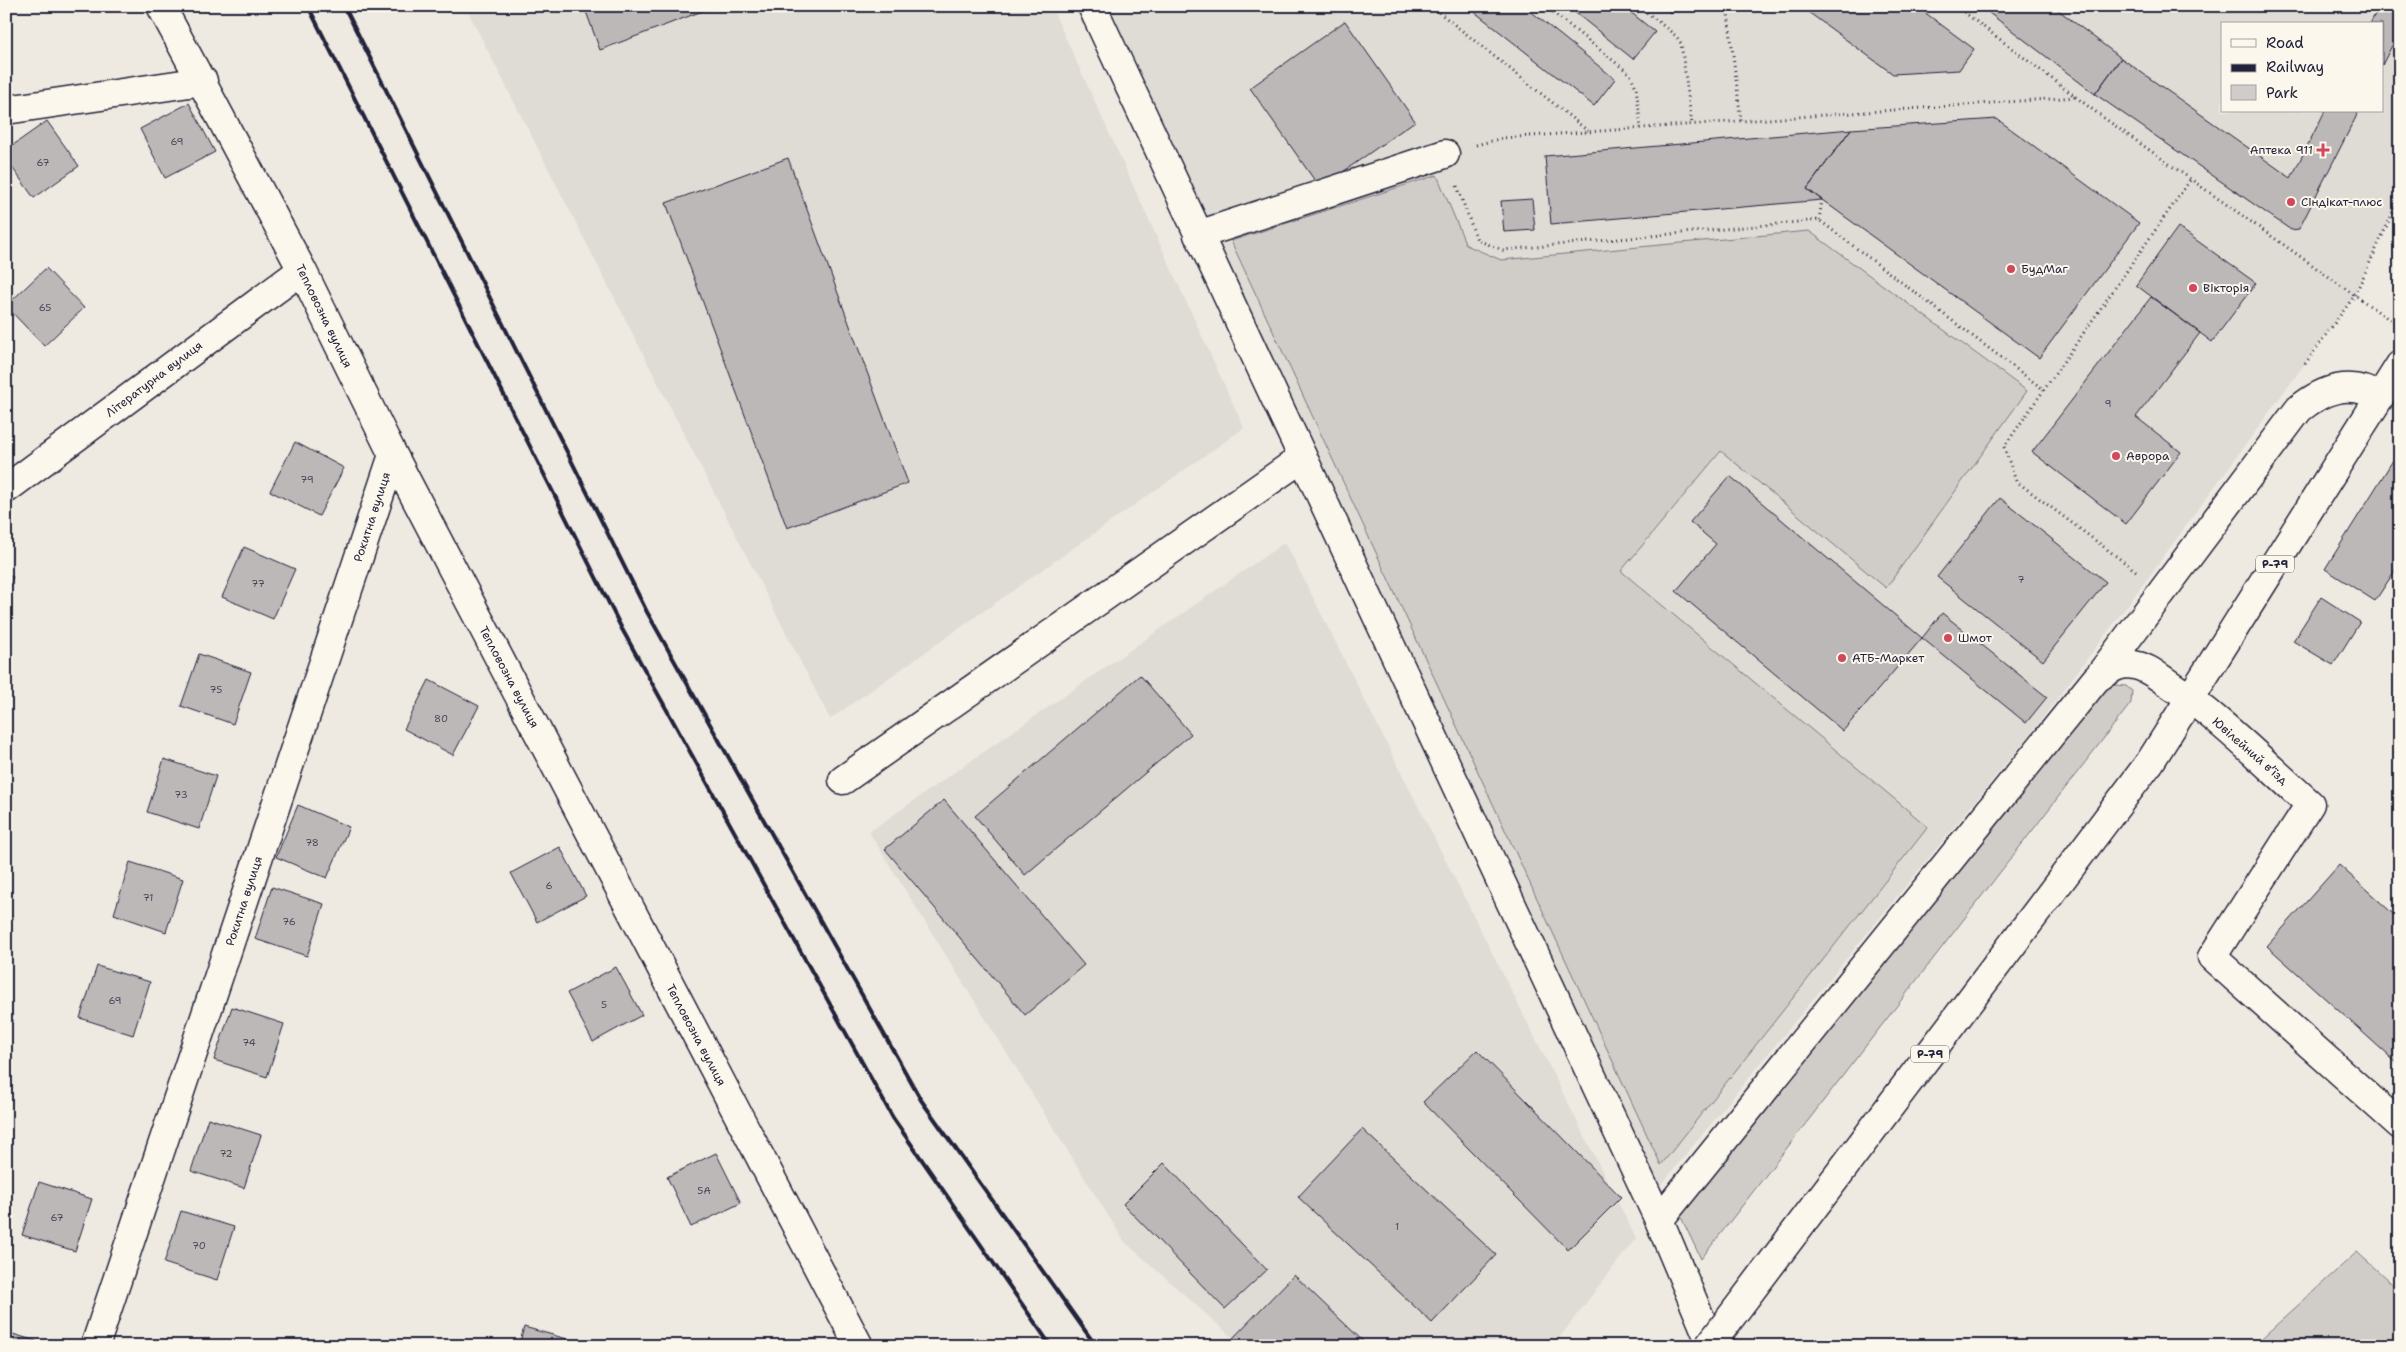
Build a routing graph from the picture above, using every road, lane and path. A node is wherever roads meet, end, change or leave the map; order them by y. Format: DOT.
graph roads {
  1 [pos="161,6"];
  2 [pos="1092,6"];
  3 [pos="1431,6"];
  4 [pos="1545,6"];
  5 [pos="1639,6"];
  6 [pos="1725,6"];
  7 [pos="1956,6"];
  8 [pos="203,81"];
  9 [pos="2076,97"];
  10 [pos="6,110"];
  11 [pos="1741,121"];
  12 [pos="1692,124"];
  13 [pos="1640,128"];
  14 [pos="1589,132"];
  15 [pos="1446,154"];
  16 [pos="2191,179"];
  17 [pos="1822,200"];
  18 [pos="1819,220"];
  19 [pos="1198,235"];
  20 [pos="302,270"];
  21 [pos="2400,327"];
  22 [pos="2400,365"];
  23 [pos="2044,390"];
  24 [pos="2380,397"];
  25 [pos="393,456"];
  26 [pos="1302,458"];
  27 [pos="6,489"];
  28 [pos="2139,574"];
  29 [pos="2096,679"];
  30 [pos="2190,698"];
  31 [pos="843,780"];
  32 [pos="2400,1125"];
  33 [pos="1659,1220"];
  34 [pos="95,1346"];
  35 [pos="859,1346"];
  36 [pos="1711,1346"];
  1 -- 8 [label="street, Тепловозна вулиця"];
  2 -- 19 [label="street"];
  3 -- 14 [label="path"];
  4 -- 13 [label="path"];
  5 -- 12 [label="path"];
  6 -- 11 [label="path"];
  7 -- 9 [label="path"];
  8 -- 10 [label="street"];
  8 -- 20 [label="street, Тепловозна вулиця"];
  9 -- 11 [label="path"];
  9 -- 16 [label="path"];
  11 -- 12 [label="path"];
  12 -- 13 [label="path"];
  13 -- 14 [label="path"];
  14 -- 15 [label="path"];
  15 -- 18 [label="path"];
  15 -- 19 [label="street"];
  16 -- 21 [label="path"];
  16 -- 23 [label="path"];
  17 -- 18 [label="path"];
  18 -- 23 [label="path"];
  19 -- 26 [label="street"];
  20 -- 25 [label="street, Тепловозна вулиця"];
  20 -- 27 [label="street, Літературна вулиця"];
  22 -- 24 [label="street, Р-79"];
  23 -- 28 [label="path"];
  24 -- 29 [label="street"];
  24 -- 30 [label="street, Р-79"];
  25 -- 34 [label="street, Рокитна вулиця"];
  25 -- 35 [label="street, Тепловозна вулиця"];
  26 -- 31 [label="street"];
  26 -- 33 [label="street"];
  29 -- 30 [label="street, Ювілейний в’їзд"];
  29 -- 33 [label="street"];
  30 -- 32 [label="street, Ювілейний в’їзд"];
  30 -- 36 [label="street, Р-79, bridge"];
  33 -- 36 [label="street"];
}
